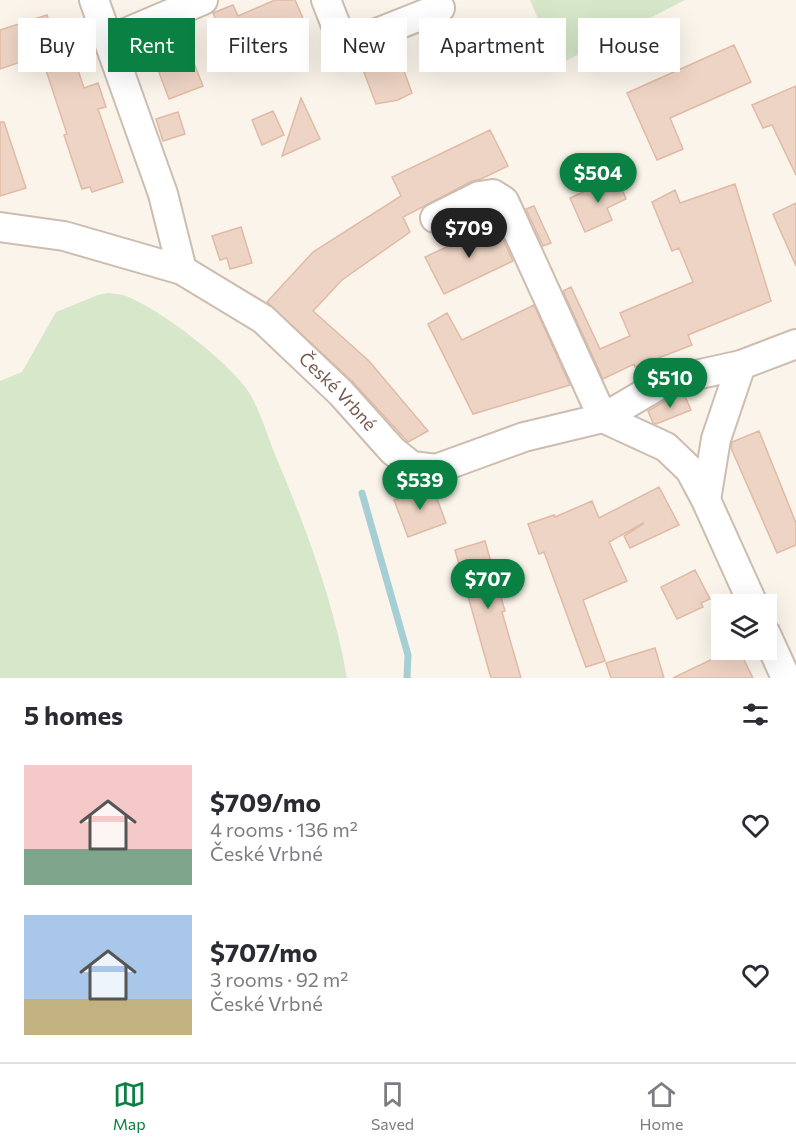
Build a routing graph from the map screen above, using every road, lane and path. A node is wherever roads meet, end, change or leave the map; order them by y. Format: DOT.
graph roads {
  1 [pos="94,0"];
  2 [pos="203,0"];
  3 [pos="326,0"];
  4 [pos="440,8"];
  5 [pos="161,18"];
  6 [pos="108,37"];
  7 [pos="120,72"];
  8 [pos="435,218"];
  9 [pos="0,227"];
  10 [pos="182,270"];
  11 [pos="796,344"];
  12 [pos="741,365"];
  13 [pos="603,418"];
  14 [pos="706,500"];
  15 [pos="748,594"];
  16 [pos="777,658"];
  17 [pos="786,678"];
  1 -- 6 [label="street"];
  2 -- 5 [label="street"];
  3 -- 4 [label="street"];
  7 -- 10 [label="street"];
  8 -- 13 [label="street"];
  9 -- 10 [label="street, České Vrbné"];
  10 -- 13 [label="street, České Vrbné"];
  11 -- 12 [label="street, České Vrbné"];
  12 -- 13 [label="street, České Vrbné"];
  12 -- 14 [label="street"];
  13 -- 14 [label="street"];
  14 -- 15 [label="street"];
  16 -- 17 [label="street"];
}
